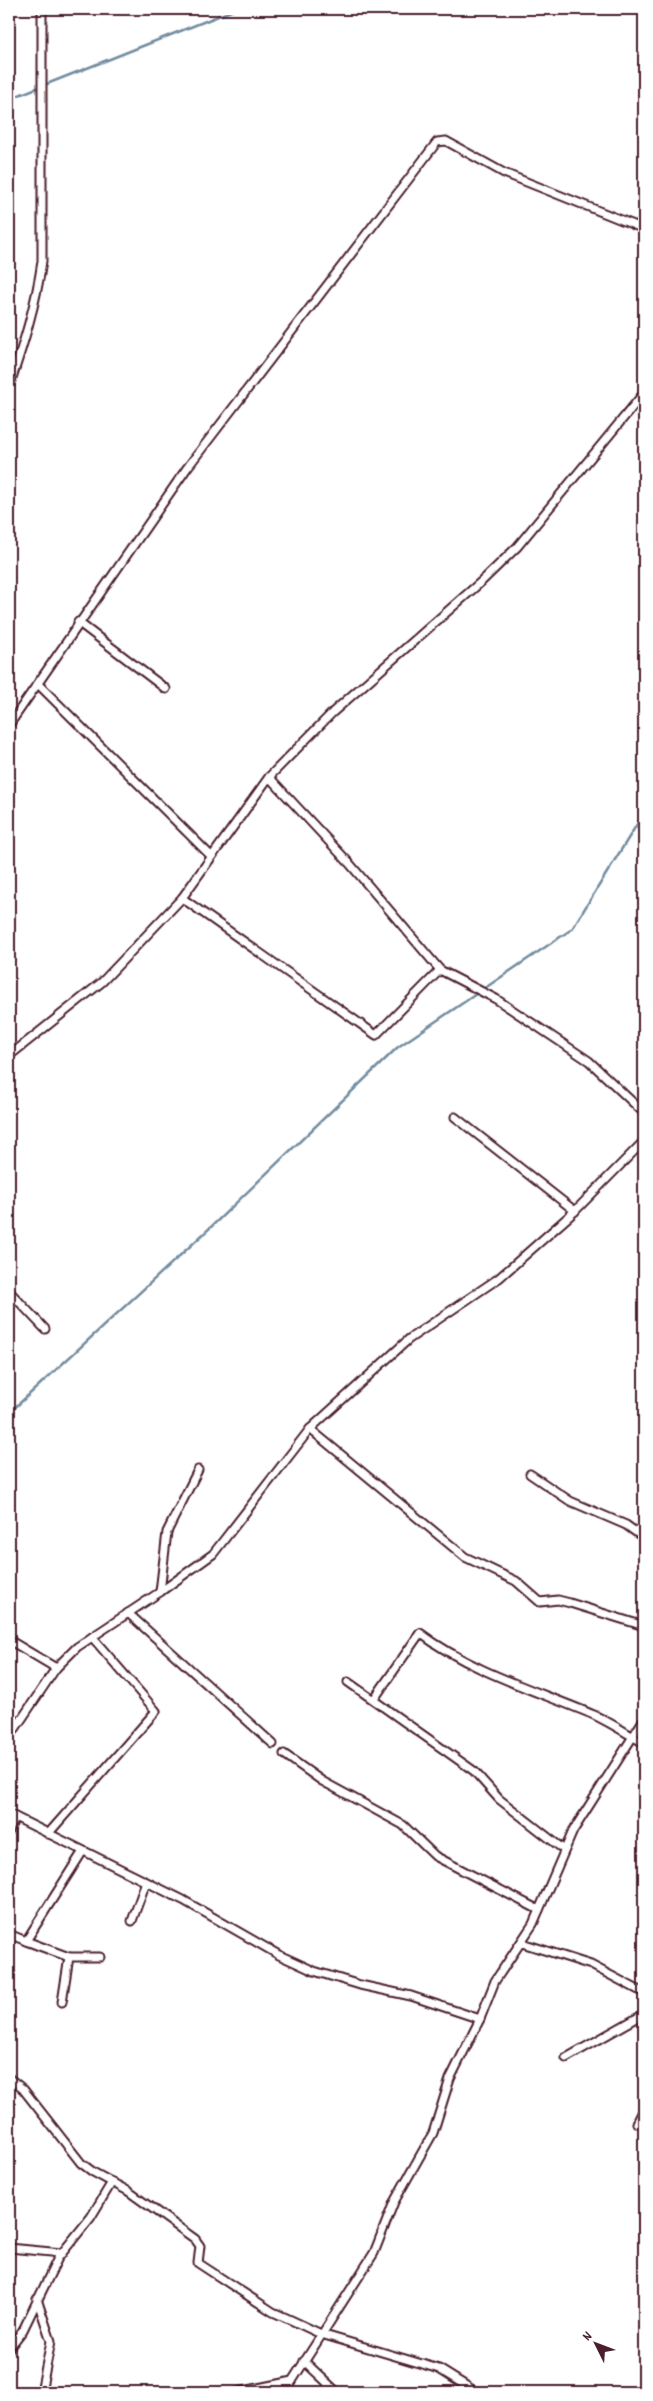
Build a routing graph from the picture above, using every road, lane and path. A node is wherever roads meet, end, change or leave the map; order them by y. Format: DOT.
graph roads {
  1 [pos="42,9"];
  2 [pos="644,229"];
  3 [pos="9,387"];
  4 [pos="644,393"];
  5 [pos="78,622"];
  6 [pos="38,684"];
  7 [pos="166,689"];
  8 [pos="9,725"];
  9 [pos="269,777"];
  10 [pos="211,856"];
  11 [pos="182,898"];
  12 [pos="440,970"];
  13 [pos="9,1056"];
  14 [pos="644,1113"];
  15 [pos="455,1118"];
  16 [pos="644,1141"];
  17 [pos="575,1211"];
  18 [pos="9,1291"];
  19 [pos="45,1329"];
  20 [pos="310,1429"];
  21 [pos="198,1470"];
  22 [pos="530,1474"];
  23 [pos="644,1538"];
  24 [pos="160,1592"];
  25 [pos="128,1613"];
  26 [pos="644,1626"];
  27 [pos="92,1637"];
  28 [pos="9,1640"];
  29 [pos="56,1668"];
  30 [pos="348,1682"];
  31 [pos="374,1700"];
  32 [pos="644,1719"];
  33 [pos="632,1736"];
  34 [pos="9,1738"];
  35 [pos="644,1743"];
  36 [pos="273,1744"];
  37 [pos="284,1754"];
  38 [pos="12,1816"];
  39 [pos="9,1831"];
  40 [pos="48,1834"];
  41 [pos="563,1849"];
  42 [pos="83,1851"];
  43 [pos="146,1882"];
  44 [pos="539,1910"];
  45 [pos="132,1921"];
  46 [pos="9,1934"];
  47 [pos="26,1942"];
  48 [pos="522,1943"];
  49 [pos="69,1957"];
  50 [pos="100,1957"];
  51 [pos="644,1993"];
  52 [pos="62,2002"];
  53 [pos="644,2014"];
  54 [pos="480,2019"];
  55 [pos="566,2058"];
  56 [pos="9,2078"];
  57 [pos="644,2109"];
  58 [pos="637,2123"];
  59 [pos="112,2182"];
  60 [pos="9,2248"];
  61 [pos="62,2253"];
  62 [pos="37,2299"];
  63 [pos="321,2334"];
  64 [pos="9,2348"];
  65 [pos="304,2361"];
  66 [pos="292,2381"];
  67 [pos="41,2392"];
  68 [pos="238,2392"];
  69 [pos="285,2392"];
  70 [pos="337,2392"];
  71 [pos="476,2392"];
  1 -- 3 [label="street"];
  2 -- 5 [label="street"];
  4 -- 9 [label="street"];
  5 -- 6 [label="street"];
  5 -- 7 [label="street"];
  6 -- 8 [label="street"];
  6 -- 10 [label="street"];
  9 -- 10 [label="street"];
  9 -- 12 [label="street"];
  10 -- 11 [label="street"];
  11 -- 12 [label="street"];
  11 -- 13 [label="street"];
  12 -- 14 [label="street"];
  15 -- 17 [label="street"];
  16 -- 17 [label="street"];
  17 -- 20 [label="street"];
  18 -- 19 [label="street"];
  20 -- 24 [label="street"];
  20 -- 26 [label="street"];
  21 -- 24 [label="street"];
  22 -- 23 [label="street"];
  24 -- 25 [label="street"];
  25 -- 27 [label="street"];
  25 -- 36 [label="street"];
  27 -- 29 [label="street"];
  27 -- 40 [label="street"];
  28 -- 29 [label="street"];
  29 -- 34 [label="street"];
  30 -- 31 [label="street"];
  31 -- 33 [label="street"];
  31 -- 41 [label="street"];
  32 -- 33 [label="street"];
  33 -- 35 [label="street"];
  33 -- 41 [label="street"];
  37 -- 44 [label="street"];
  38 -- 39 [label="street"];
  38 -- 40 [label="street"];
  40 -- 42 [label="street"];
  41 -- 44 [label="street"];
  42 -- 43 [label="street"];
  42 -- 47 [label="street"];
  43 -- 45 [label="street"];
  43 -- 54 [label="street"];
  44 -- 48 [label="street"];
  46 -- 47 [label="street"];
  47 -- 49 [label="street"];
  48 -- 51 [label="street"];
  48 -- 54 [label="street"];
  49 -- 50 [label="street"];
  49 -- 52 [label="street"];
  53 -- 55 [label="street"];
  54 -- 63 [label="street"];
  56 -- 59 [label="street"];
  57 -- 58 [label="street"];
  59 -- 61 [label="street"];
  59 -- 63 [label="street"];
  60 -- 61 [label="street"];
  61 -- 62 [label="street"];
  62 -- 64 [label="street"];
  62 -- 67 [label="street"];
  63 -- 65 [label="street"];
  63 -- 71 [label="street"];
  65 -- 66 [label="street"];
  65 -- 70 [label="street"];
  66 -- 68 [label="street"];
  66 -- 69 [label="street"];
}
